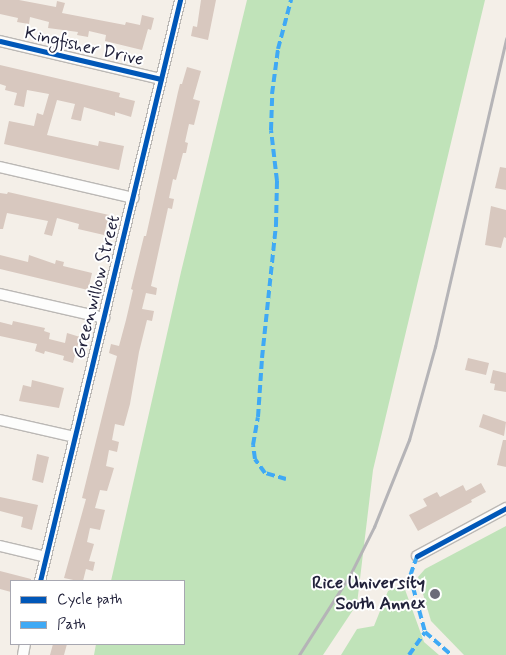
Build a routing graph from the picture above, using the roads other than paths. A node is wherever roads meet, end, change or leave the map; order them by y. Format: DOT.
graph roads {
  1 [pos="180,0"];
  2 [pos="0,41"];
  3 [pos="161,79"];
  4 [pos="0,167"];
  5 [pos="133,198"];
  6 [pos="0,294"];
  7 [pos="104,318"];
  8 [pos="0,420"];
  9 [pos="74,437"];
  10 [pos="506,508"];
  11 [pos="0,546"];
  12 [pos="417,556"];
  13 [pos="46,557"];
  14 [pos="40,580"];
  1 -- 3 [label="street, Greenwillow Street"];
  2 -- 3 [label="street, Kingfisher Drive"];
  3 -- 5 [label="street, Greenwillow Street"];
  4 -- 5 [label="street"];
  5 -- 7 [label="street, Greenwillow Street"];
  6 -- 7 [label="street"];
  7 -- 9 [label="street, Greenwillow Street"];
  8 -- 9 [label="street"];
  9 -- 13 [label="street, Greenwillow Street"];
  10 -- 12 [label="street"];
  11 -- 13 [label="street"];
  13 -- 14 [label="street, Greenwillow Street"];
}
